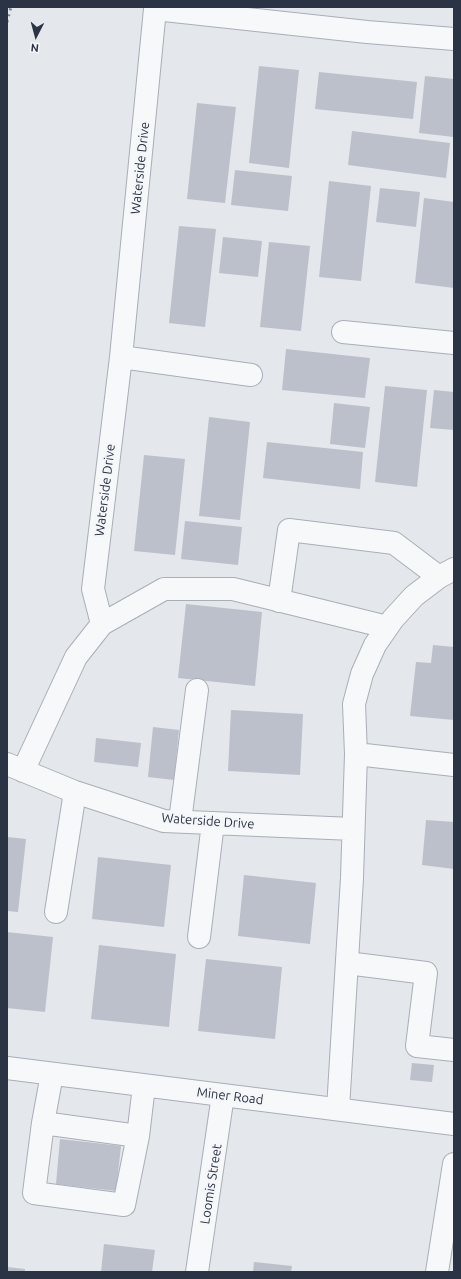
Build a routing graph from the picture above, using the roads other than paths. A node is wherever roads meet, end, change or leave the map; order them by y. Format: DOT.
graph roads {
  1 [pos="454,39"];
  2 [pos="343,332"];
  3 [pos="454,343"];
  4 [pos="121,357"];
  5 [pos="251,374"];
  6 [pos="449,573"];
  7 [pos="280,601"];
  8 [pos="102,624"];
  9 [pos="387,627"];
  10 [pos="197,690"];
  11 [pos="356,754"];
  12 [pos="454,765"];
  13 [pos="15,768"];
  14 [pos="74,792"];
  15 [pos="180,821"];
  16 [pos="213,823"];
  17 [pos="353,829"];
  18 [pos="56,912"];
  19 [pos="199,937"];
  20 [pos="347,963"];
  21 [pos="454,1050"];
  22 [pos="7,1068"];
  23 [pos="52,1074"];
  24 [pos="144,1086"];
  25 [pos="223,1096"];
  26 [pos="338,1109"];
  27 [pos="43,1123"];
  28 [pos="454,1124"];
  29 [pos="138,1136"];
  30 [pos="454,1164"];
  31 [pos="197,1272"];
  32 [pos="437,1272"];
  1 -- 4 [label="street, Waterside Drive"];
  2 -- 3 [label="street"];
  4 -- 5 [label="street"];
  4 -- 8 [label="street, Waterside Drive"];
  6 -- 7 [label="street"];
  6 -- 9 [label="street"];
  7 -- 8 [label="street, Waterside Drive"];
  7 -- 9 [label="street, Waterside Drive"];
  8 -- 13 [label="street, Waterside Drive"];
  9 -- 11 [label="street"];
  10 -- 15 [label="street"];
  11 -- 12 [label="street"];
  11 -- 17 [label="street"];
  13 -- 14 [label="street, Waterside Drive"];
  14 -- 15 [label="street, Waterside Drive"];
  14 -- 18 [label="street"];
  15 -- 16 [label="street, Waterside Drive"];
  16 -- 17 [label="street, Waterside Drive"];
  16 -- 19 [label="street"];
  17 -- 20 [label="street"];
  20 -- 21 [label="street"];
  20 -- 26 [label="street"];
  22 -- 23 [label="street, Miner Road"];
  23 -- 24 [label="street, Miner Road"];
  23 -- 27 [label="street"];
  24 -- 25 [label="street, Miner Road"];
  24 -- 29 [label="street"];
  25 -- 26 [label="street, Miner Road"];
  25 -- 31 [label="street, Loomis Street"];
  26 -- 28 [label="street, Miner Road"];
  27 -- 29 [label="street"];
  27 -- 29 [label="street"];
  30 -- 32 [label="street"];
}
